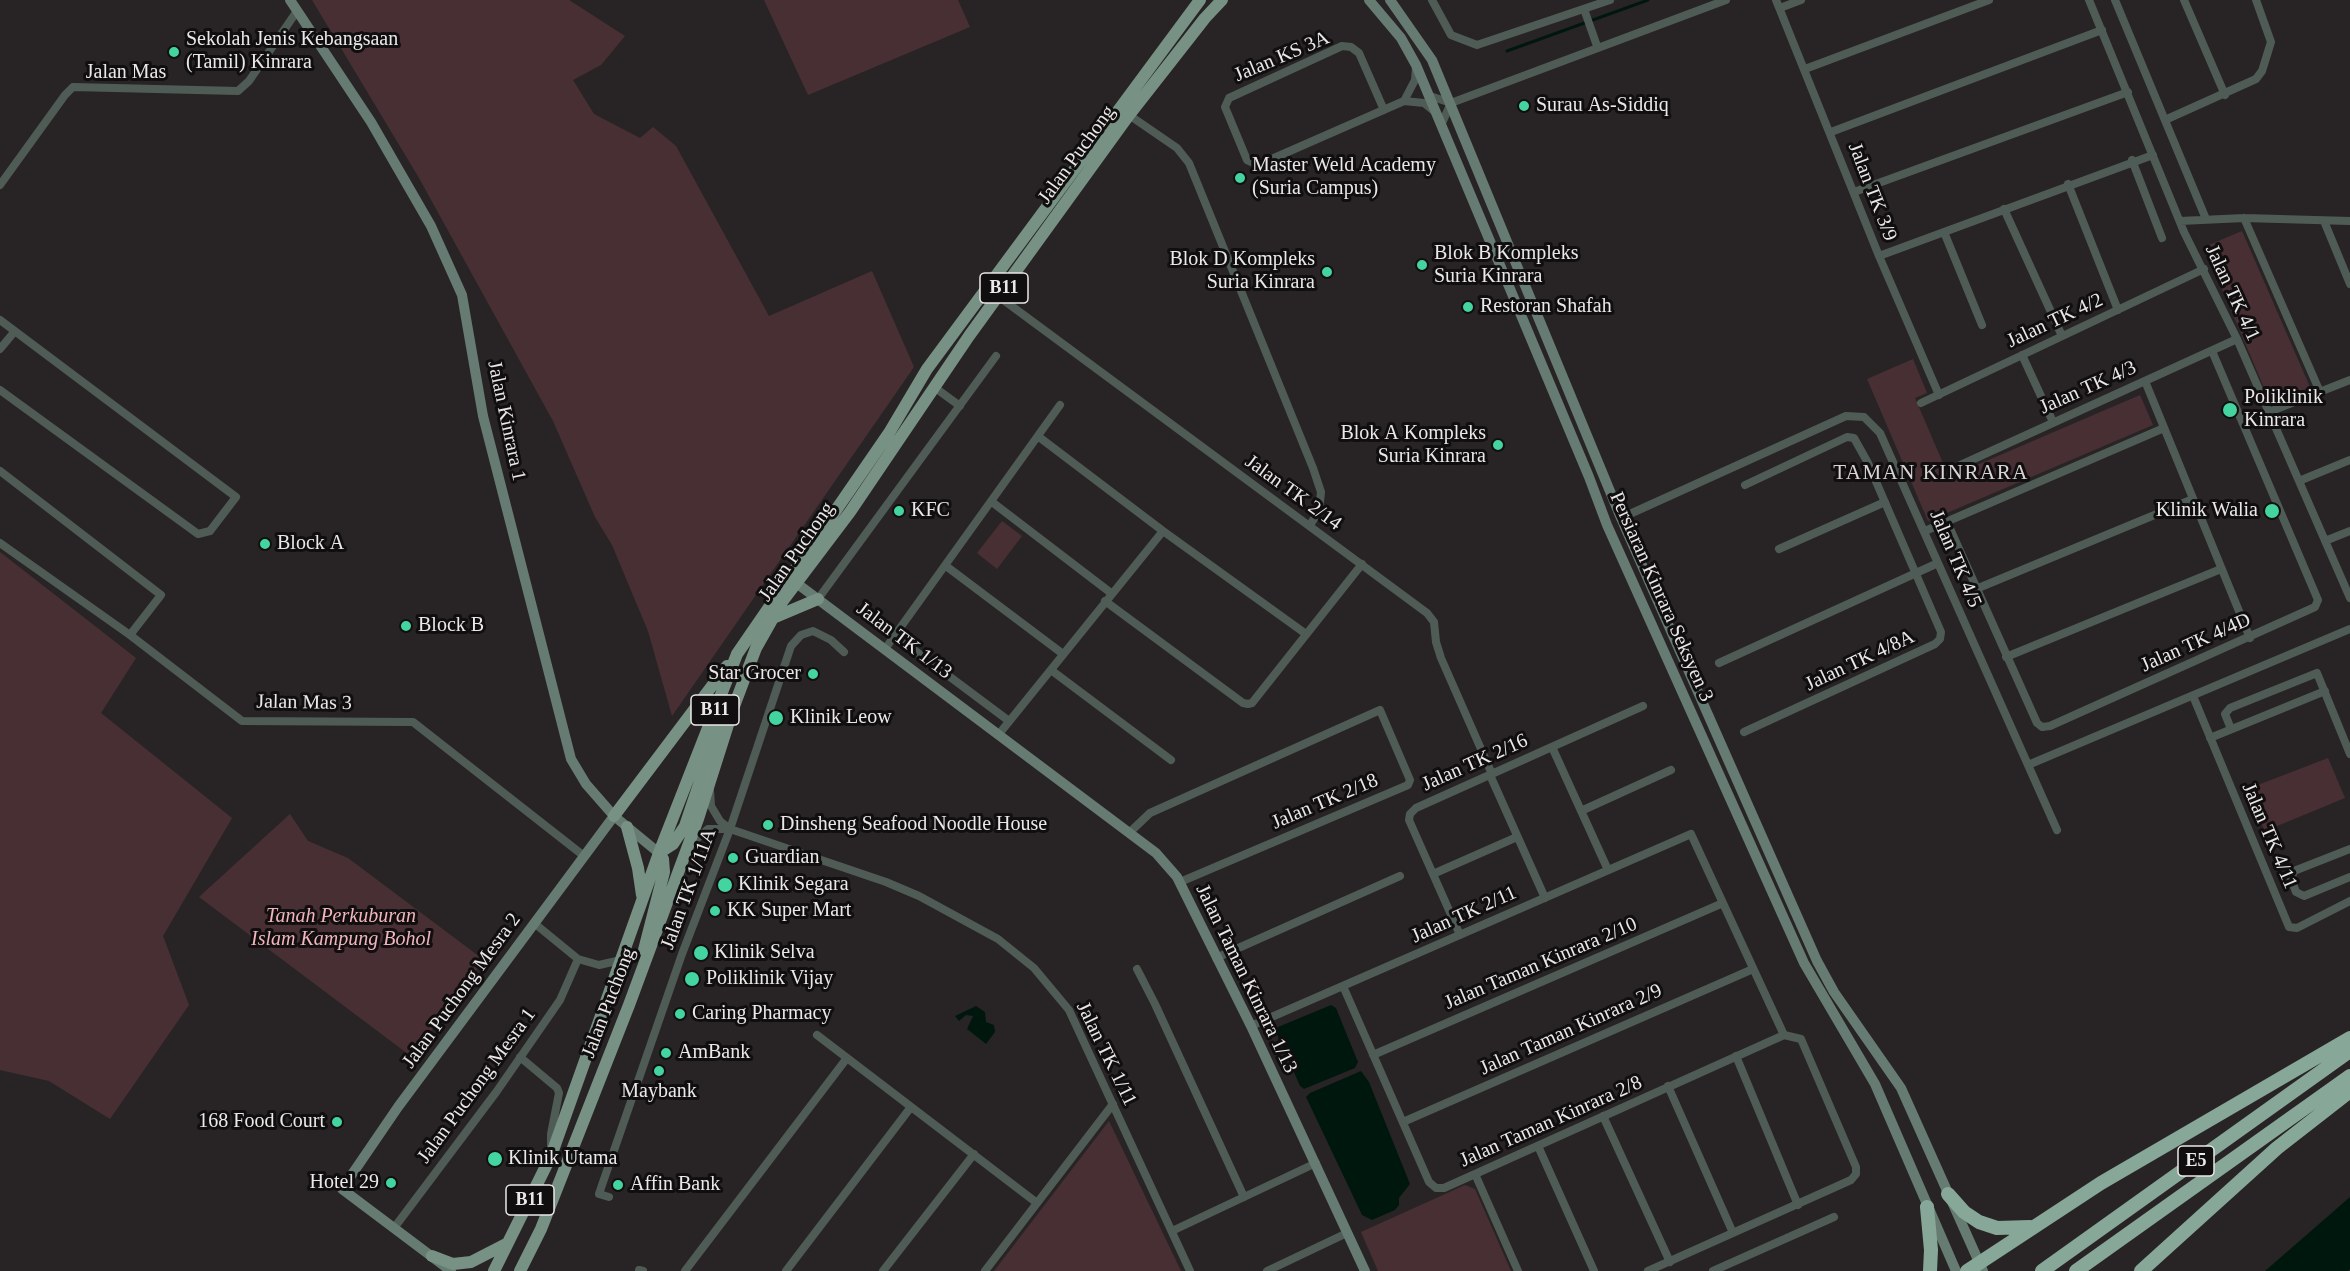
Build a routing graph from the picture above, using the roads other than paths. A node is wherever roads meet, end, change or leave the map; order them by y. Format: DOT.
graph roads {
  1 [pos="290,0"];
  2 [pos="1200,0"];
  3 [pos="1222,0"];
  4 [pos="1369,0"];
  5 [pos="1389,0"];
  6 [pos="1432,0"];
  7 [pos="1610,0"];
  8 [pos="1726,0"];
  9 [pos="1801,0"];
  10 [pos="1989,0"];
  11 [pos="2089,0"];
  12 [pos="2115,0"];
  13 [pos="2184,0"];
  14 [pos="2256,0"];
  15 [pos="1778,4"];
  16 [pos="297,11"];
  17 [pos="1585,13"];
  18 [pos="2102,30"];
  19 [pos="1596,42"];
  20 [pos="1416,65"];
  21 [pos="1805,69"];
  22 [pos="2128,92"];
  23 [pos="2225,95"];
  24 [pos="1430,96"];
  25 [pos="1404,101"];
  26 [pos="1451,103"];
  27 [pos="1384,110"];
  28 [pos="1129,115"];
  29 [pos="1440,119"];
  30 [pos="2165,120"];
  31 [pos="1831,132"];
  32 [pos="2153,155"];
  33 [pos="2132,160"];
  34 [pos="2068,184"];
  35 [pos="0,185"];
  36 [pos="1854,192"];
  37 [pos="2004,209"];
  38 [pos="2244,218"];
  39 [pos="2206,219"];
  40 [pos="2180,221"];
  41 [pos="2324,221"];
  42 [pos="2350,222"];
  43 [pos="1944,232"];
  44 [pos="2162,238"];
  45 [pos="1879,256"];
  46 [pos="2204,269"];
  47 [pos="2350,284"];
  48 [pos="998,296"];
  49 [pos="2118,310"];
  50 [pos="0,320"];
  51 [pos="1982,325"];
  52 [pos="15,331"];
  53 [pos="2062,336"];
  54 [pos="2236,339"];
  55 [pos="0,349"];
  56 [pos="2212,351"];
  57 [pos="996,356"];
  58 [pos="2022,356"];
  59 [pos="2350,380"];
  60 [pos="2145,381"];
  61 [pos="934,387"];
  62 [pos="0,390"];
  63 [pos="2320,392"];
  64 [pos="1939,395"];
  65 [pos="1921,404"];
  66 [pos="1060,405"];
  67 [pos="960,406"];
  68 [pos="2269,412"];
  69 [pos="2053,422"];
  70 [pos="2164,428"];
  71 [pos="1040,437"];
  72 [pos="2350,460"];
  73 [pos="1954,468"];
  74 [pos="0,471"];
  75 [pos="1589,477"];
  76 [pos="2300,481"];
  77 [pos="1745,485"];
  78 [pos="2193,499"];
  79 [pos="992,502"];
  80 [pos="1885,502"];
  81 [pos="1621,518"];
  82 [pos="1947,522"];
  83 [pos="1310,525"];
  84 [pos="1163,531"];
  85 [pos="1925,531"];
  86 [pos="2350,531"];
  87 [pos="2325,542"];
  88 [pos="0,543"];
  89 [pos="1779,549"];
  90 [pos="1938,563"];
  91 [pos="1362,564"];
  92 [pos="946,566"];
  93 [pos="2221,568"];
  94 [pos="1917,573"];
  95 [pos="792,580"];
  96 [pos="1976,589"];
  97 [pos="1637,590"];
  98 [pos="1112,593"];
  99 [pos="2350,598"];
  100 [pos="818,599"];
  101 [pos="1105,602"];
  102 [pos="773,618"];
  103 [pos="2350,629"];
  104 [pos="1306,634"];
  105 [pos="130,635"];
  106 [pos="894,635"];
  107 [pos="2250,638"];
  108 [pos="756,648"];
  109 [pos="885,649"];
  110 [pos="844,651"];
  111 [pos="737,654"];
  112 [pos="1063,654"];
  113 [pos="2006,657"];
  114 [pos="1719,663"];
  115 [pos="1051,670"];
  116 [pos="2325,692"];
  117 [pos="2193,696"];
  118 [pos="1643,706"];
  119 [pos="1009,722"];
  120 [pos="2231,729"];
  121 [pos="1744,732"];
  122 [pos="999,734"];
  123 [pos="2210,738"];
  124 [pos="1552,747"];
  125 [pos="2350,754"];
  126 [pos="1171,760"];
  127 [pos="2028,765"];
  128 [pos="1671,770"];
  129 [pos="1491,774"];
  130 [pos="710,783"];
  131 [pos="1581,811"];
  132 [pos="614,816"];
  133 [pos="627,827"];
  134 [pos="729,829"];
  135 [pos="2057,830"];
  136 [pos="1129,833"];
  137 [pos="1517,837"];
  138 [pos="688,849"];
  139 [pos="2350,849"];
  140 [pos="659,853"];
  141 [pos="584,856"];
  142 [pos="1608,870"];
  143 [pos="1433,874"];
  144 [pos="1400,876"];
  145 [pos="2350,877"];
  146 [pos="1180,882"];
  147 [pos="1545,898"];
  148 [pos="643,899"];
  149 [pos="2350,901"];
  150 [pos="1723,903"];
  151 [pos="534,923"];
  152 [pos="1460,935"];
  153 [pos="1216,958"];
  154 [pos="578,959"];
  155 [pos="621,960"];
  156 [pos="1137,969"];
  157 [pos="1753,969"];
  158 [pos="642,971"];
  159 [pos="1343,986"];
  160 [pos="1251,1026"];
  161 [pos="817,1035"];
  162 [pos="1784,1035"];
  163 [pos="2350,1038"];
  164 [pos="2350,1051"];
  165 [pos="1373,1055"];
  166 [pos="1736,1056"];
  167 [pos="520,1057"];
  168 [pos="848,1058"];
  169 [pos="2350,1076"];
  170 [pos="1668,1086"];
  171 [pos="2350,1091"];
  172 [pos="1113,1104"];
  173 [pos="911,1107"];
  174 [pos="1603,1116"];
  175 [pos="1402,1122"];
  176 [pos="1538,1146"];
  177 [pos="974,1154"];
  178 [pos="551,1156"];
  179 [pos="1316,1163"];
  180 [pos="1475,1174"];
  181 [pos="1948,1194"];
  182 [pos="609,1197"];
  183 [pos="1244,1197"];
  184 [pos="1037,1203"];
  185 [pos="1798,1205"];
  186 [pos="1927,1207"];
  187 [pos="1834,1217"];
  188 [pos="2031,1227"];
  189 [pos="394,1228"];
  190 [pos="542,1229"];
  191 [pos="1172,1231"];
  192 [pos="1347,1233"];
  193 [pos="1733,1233"];
  194 [pos="508,1243"];
  195 [pos="432,1256"];
  196 [pos="1670,1262"];
  197 [pos="1976,1268"];
  198 [pos="1725,1269"];
  199 [pos="442,1271"];
  200 [pos="451,1271"];
  201 [pos="494,1271"];
  202 [pos="520,1271"];
  203 [pos="529,1271"];
  204 [pos="685,1271"];
  205 [pos="786,1271"];
  206 [pos="883,1271"];
  207 [pos="985,1271"];
  208 [pos="1190,1271"];
  209 [pos="1268,1271"];
  210 [pos="1365,1271"];
  211 [pos="1518,1271"];
  212 [pos="1594,1271"];
  213 [pos="1648,1271"];
  214 [pos="1713,1271"];
  215 [pos="1930,1271"];
  216 [pos="1956,1271"];
  217 [pos="2042,1271"];
  218 [pos="2076,1271"];
  219 [pos="2140,1271"];
  1 -- 16 [label="main road, Jalan Kinrara 1"];
  2 -- 95 [label="main road, Jalan Puchong / B11"];
  3 -- 28 [label="main road, Jalan Puchong / B11"];
  4 -- 20 [label="main road, Persiaran Kinrara Seksyen 3"];
  5 -- 26 [label="main road, Persiaran Kinrara Seksyen 3"];
  6 -- 17 [label="street"];
  7 -- 17 [label="street"];
  8 -- 19 [label="street"];
  9 -- 15 [label="street"];
  10 -- 21 [label="street"];
  11 -- 18 [label="street, Jalan TK 4/1"];
  12 -- 30 [label="street"];
  13 -- 23 [label="street"];
  14 -- 23 [label="street"];
  15 -- 21 [label="street, Jalan TK 3/9"];
  16 -- 35 [label="street, Jalan Mas"];
  16 -- 132 [label="main road, Jalan Kinrara 1"];
  17 -- 19 [label="street"];
  18 -- 22 [label="street, Jalan TK 4/1"];
  18 -- 31 [label="street"];
  19 -- 26 [label="street"];
  20 -- 24 [label="main road, Persiaran Kinrara Seksyen 3"];
  20 -- 25 [label="street"];
  21 -- 31 [label="street, Jalan TK 3/9"];
  22 -- 32 [label="street, Jalan TK 4/1"];
  22 -- 36 [label="street"];
  23 -- 30 [label="street"];
  24 -- 26 [label="street"];
  24 -- 29 [label="main road, Persiaran Kinrara Seksyen 3"];
  25 -- 27 [label="street, Jalan KS 3A"];
  25 -- 29 [label="street"];
  26 -- 29 [label="street"];
  26 -- 81 [label="main road, Persiaran Kinrara Seksyen 3"];
  27 -- 27 [label="street, Jalan KS 3A"];
  28 -- 48 [label="main road, Jalan Puchong / B11"];
  28 -- 83 [label="street"];
  29 -- 75 [label="main road, Persiaran Kinrara Seksyen 3"];
  30 -- 39 [label="street"];
  31 -- 36 [label="street, Jalan TK 3/9"];
  32 -- 33 [label="street"];
  32 -- 40 [label="street, Jalan TK 4/1"];
  33 -- 34 [label="street"];
  33 -- 44 [label="street"];
  34 -- 37 [label="street"];
  34 -- 49 [label="street"];
  36 -- 45 [label="street, Jalan TK 3/9"];
  37 -- 43 [label="street"];
  37 -- 53 [label="street"];
  38 -- 39 [label="street"];
  38 -- 41 [label="street"];
  38 -- 63 [label="street"];
  39 -- 40 [label="street"];
  40 -- 46 [label="street, Jalan TK 4/1"];
  41 -- 42 [label="street"];
  41 -- 47 [label="street"];
  43 -- 45 [label="street"];
  43 -- 51 [label="street"];
  45 -- 64 [label="street, Jalan TK 3/9"];
  46 -- 49 [label="street, Jalan TK 4/2"];
  46 -- 54 [label="street, Jalan TK 4/1"];
  48 -- 61 [label="main road, Jalan Puchong / B11"];
  48 -- 83 [label="street, Jalan TK 2/14"];
  49 -- 53 [label="street, Jalan TK 4/2"];
  50 -- 52 [label="street"];
  52 -- 55 [label="street"];
  52 -- 62 [label="street"];
  53 -- 58 [label="street, Jalan TK 4/2"];
  54 -- 56 [label="street, Jalan TK 4/3"];
  54 -- 68 [label="street, Jalan TK 4/1"];
  56 -- 60 [label="street, Jalan TK 4/3"];
  56 -- 107 [label="street, Jalan TK 4/4D"];
  57 -- 67 [label="street"];
  58 -- 64 [label="street, Jalan TK 4/2"];
  58 -- 69 [label="street"];
  59 -- 63 [label="street"];
  60 -- 69 [label="street, Jalan TK 4/3"];
  60 -- 70 [label="street"];
  61 -- 67 [label="street"];
  61 -- 95 [label="main road, Jalan Puchong / B11"];
  63 -- 68 [label="street"];
  64 -- 65 [label="street, Jalan TK 4/2"];
  66 -- 71 [label="street"];
  67 -- 100 [label="street"];
  68 -- 76 [label="street, Jalan TK 4/1"];
  69 -- 73 [label="street, Jalan TK 4/3"];
  70 -- 78 [label="street"];
  70 -- 82 [label="street"];
  71 -- 79 [label="street"];
  71 -- 84 [label="street"];
  72 -- 76 [label="street"];
  74 -- 105 [label="street"];
  75 -- 81 [label="main road"];
  75 -- 97 [label="main road, Persiaran Kinrara Seksyen 3"];
  76 -- 87 [label="street, Jalan TK 4/1"];
  77 -- 80 [label="street, Jalan TK 4/8A"];
  78 -- 93 [label="street"];
  78 -- 96 [label="street"];
  79 -- 92 [label="street"];
  79 -- 98 [label="street"];
  80 -- 89 [label="street"];
  80 -- 94 [label="street, Jalan TK 4/8A"];
  81 -- 85 [label="street, Jalan TK 4/5"];
  81 -- 97 [label="main road"];
  81 -- 181 [label="main road, Persiaran Kinrara Seksyen 3"];
  82 -- 85 [label="street"];
  82 -- 96 [label="street, Jalan TK 4/4D"];
  83 -- 91 [label="street, Jalan TK 2/14"];
  84 -- 98 [label="street"];
  84 -- 104 [label="street"];
  85 -- 90 [label="street, Jalan TK 4/5"];
  86 -- 87 [label="street"];
  87 -- 99 [label="street, Jalan TK 4/1"];
  88 -- 105 [label="street, Jalan Mas 3"];
  90 -- 94 [label="street"];
  90 -- 127 [label="street, Jalan TK 4/5"];
  91 -- 104 [label="street"];
  91 -- 129 [label="street, Jalan TK 2/14"];
  92 -- 106 [label="street"];
  92 -- 112 [label="street"];
  93 -- 107 [label="street"];
  93 -- 113 [label="street"];
  94 -- 114 [label="street"];
  94 -- 121 [label="street, Jalan TK 4/8A"];
  95 -- 100 [label="main road, Jalan TK 1/13"];
  95 -- 102 [label="main road, Jalan Puchong / B11"];
  95 -- 111 [label="main road, Jalan Puchong / B11"];
  96 -- 113 [label="street, Jalan TK 4/4D"];
  97 -- 186 [label="main road, Persiaran Kinrara Seksyen 3"];
  98 -- 101 [label="street"];
  100 -- 102 [label="main road"];
  100 -- 109 [label="main road, Jalan TK 1/13"];
  101 -- 104 [label="street"];
  101 -- 112 [label="street"];
  102 -- 108 [label="main road, Jalan Puchong / B11"];
  103 -- 117 [label="street"];
  105 -- 141 [label="street, Jalan Mas 3"];
  106 -- 109 [label="street"];
  106 -- 119 [label="street"];
  107 -- 113 [label="street, Jalan TK 4/4D"];
  108 -- 130 [label="main road, Jalan Puchong / B11"];
  108 -- 140 [label="main road"];
  109 -- 122 [label="main road, Jalan TK 1/13"];
  110 -- 134 [label="street, Jalan TK 1/11A"];
  111 -- 132 [label="main road"];
  111 -- 140 [label="main road, Jalan Puchong / B11"];
  112 -- 115 [label="street"];
  115 -- 119 [label="street"];
  115 -- 126 [label="street"];
  116 -- 120 [label="street"];
  116 -- 120 [label="street"];
  116 -- 125 [label="street"];
  117 -- 123 [label="street, Jalan TK 4/11"];
  117 -- 127 [label="street"];
  118 -- 124 [label="street, Jalan TK 2/16"];
  119 -- 122 [label="street"];
  120 -- 123 [label="street"];
  122 -- 136 [label="main road, Jalan Taman Kinrara 1/13"];
  123 -- 149 [label="street, Jalan TK 4/11"];
  124 -- 129 [label="street, Jalan TK 2/16"];
  124 -- 131 [label="street"];
  127 -- 135 [label="street, Jalan TK 4/5"];
  128 -- 131 [label="street"];
  129 -- 137 [label="street, Jalan TK 2/14"];
  129 -- 143 [label="street, Jalan TK 2/16"];
  130 -- 134 [label="street"];
  130 -- 138 [label="main road, Jalan Puchong / B11"];
  131 -- 142 [label="street"];
  132 -- 133 [label="main road, Jalan Kinrara 1"];
  132 -- 141 [label="main road, Jalan Puchong Mesra 2"];
  133 -- 140 [label="main road, Jalan Kinrara 1"];
  133 -- 148 [label="main road"];
  134 -- 138 [label="street"];
  134 -- 172 [label="street, Jalan TK 1/11"];
  134 -- 182 [label="street, Jalan TK 1/11A"];
  136 -- 146 [label="main road, Jalan Taman Kinrara 1/13"];
  136 -- 146 [label="street, Jalan TK 2/18"];
  137 -- 143 [label="street"];
  137 -- 147 [label="street, Jalan TK 2/14"];
  138 -- 158 [label="main road, Jalan Puchong / B11"];
  139 -- 145 [label="street"];
  140 -- 148 [label="main road, Jalan Puchong / B11"];
  140 -- 158 [label="main road"];
  141 -- 151 [label="main road, Jalan Puchong Mesra 2"];
  142 -- 147 [label="street, Jalan TK 2/11"];
  142 -- 150 [label="street, Jalan TK 2/11"];
  143 -- 152 [label="street, Jalan TK 2/16"];
  144 -- 153 [label="street"];
  146 -- 153 [label="main road, Jalan Taman Kinrara 1/13"];
  147 -- 152 [label="street, Jalan TK 2/11"];
  148 -- 155 [label="main road, Jalan Puchong / B11"];
  150 -- 157 [label="street"];
  150 -- 165 [label="street, Jalan Taman Kinrara 2/10"];
  151 -- 154 [label="street"];
  151 -- 189 [label="main road, Jalan Puchong Mesra 2"];
  152 -- 159 [label="street, Jalan TK 2/11"];
  153 -- 160 [label="main road, Jalan Taman Kinrara 1/13"];
  154 -- 155 [label="street"];
  154 -- 167 [label="street, Jalan Puchong Mesra 1"];
  155 -- 178 [label="main road, Jalan Puchong / B11"];
  156 -- 183 [label="street"];
  157 -- 162 [label="street"];
  157 -- 175 [label="street, Jalan Taman Kinrara 2/9"];
  158 -- 190 [label="main road, Jalan Puchong / B11"];
  159 -- 160 [label="street, Jalan TK 2/11"];
  159 -- 165 [label="street, Jalan Taman Kinrara 2/8"];
  160 -- 179 [label="main road, Jalan Taman Kinrara 1/13"];
  161 -- 168 [label="street"];
  162 -- 166 [label="street, Jalan Taman Kinrara 2/8"];
  162 -- 185 [label="street"];
  163 -- 188 [label="highway"];
  164 -- 217 [label="highway, E5"];
  165 -- 175 [label="street, Jalan Taman Kinrara 2/8"];
  166 -- 170 [label="street, Jalan Taman Kinrara 2/8"];
  166 -- 185 [label="street"];
  167 -- 178 [label="street"];
  167 -- 189 [label="street, Jalan Puchong Mesra 1"];
  168 -- 173 [label="street"];
  168 -- 204 [label="street"];
  169 -- 218 [label="highway, E5"];
  170 -- 174 [label="street, Jalan Taman Kinrara 2/8"];
  170 -- 193 [label="street"];
  171 -- 219 [label="highway"];
  172 -- 184 [label="street"];
  172 -- 191 [label="street, Jalan TK 1/11"];
  173 -- 177 [label="street"];
  173 -- 205 [label="street"];
  174 -- 176 [label="street, Jalan Taman Kinrara 2/8"];
  174 -- 196 [label="street"];
  175 -- 180 [label="street, Jalan Taman Kinrara 2/8"];
  176 -- 180 [label="street, Jalan Taman Kinrara 2/8"];
  176 -- 212 [label="street"];
  177 -- 184 [label="street"];
  177 -- 206 [label="street"];
  178 -- 194 [label="main road, Jalan Puchong / B11"];
  179 -- 183 [label="street"];
  179 -- 192 [label="main road, Jalan Taman Kinrara 1/13"];
  180 -- 211 [label="street"];
  181 -- 188 [label="highway"];
  181 -- 197 [label="main road, Persiaran Kinrara Seksyen 3"];
  183 -- 191 [label="street"];
  184 -- 207 [label="street"];
  185 -- 193 [label="street"];
  186 -- 215 [label="highway"];
  186 -- 216 [label="main road, Persiaran Kinrara Seksyen 3"];
  187 -- 198 [label="street"];
  188 -- 197 [label="highway"];
  189 -- 195 [label="main road"];
  190 -- 202 [label="main road, Jalan Puchong / B11"];
  190 -- 203 [label="main road"];
  191 -- 208 [label="street, Jalan TK 1/11"];
  192 -- 209 [label="street"];
  192 -- 210 [label="main road, Jalan Taman Kinrara 1/13"];
  193 -- 196 [label="street"];
  194 -- 195 [label="main road"];
  194 -- 201 [label="main road, Jalan Puchong / B11"];
  195 -- 199 [label="main road"];
  195 -- 200 [label="main road"];
  196 -- 213 [label="street"];
  198 -- 214 [label="street"];
}
